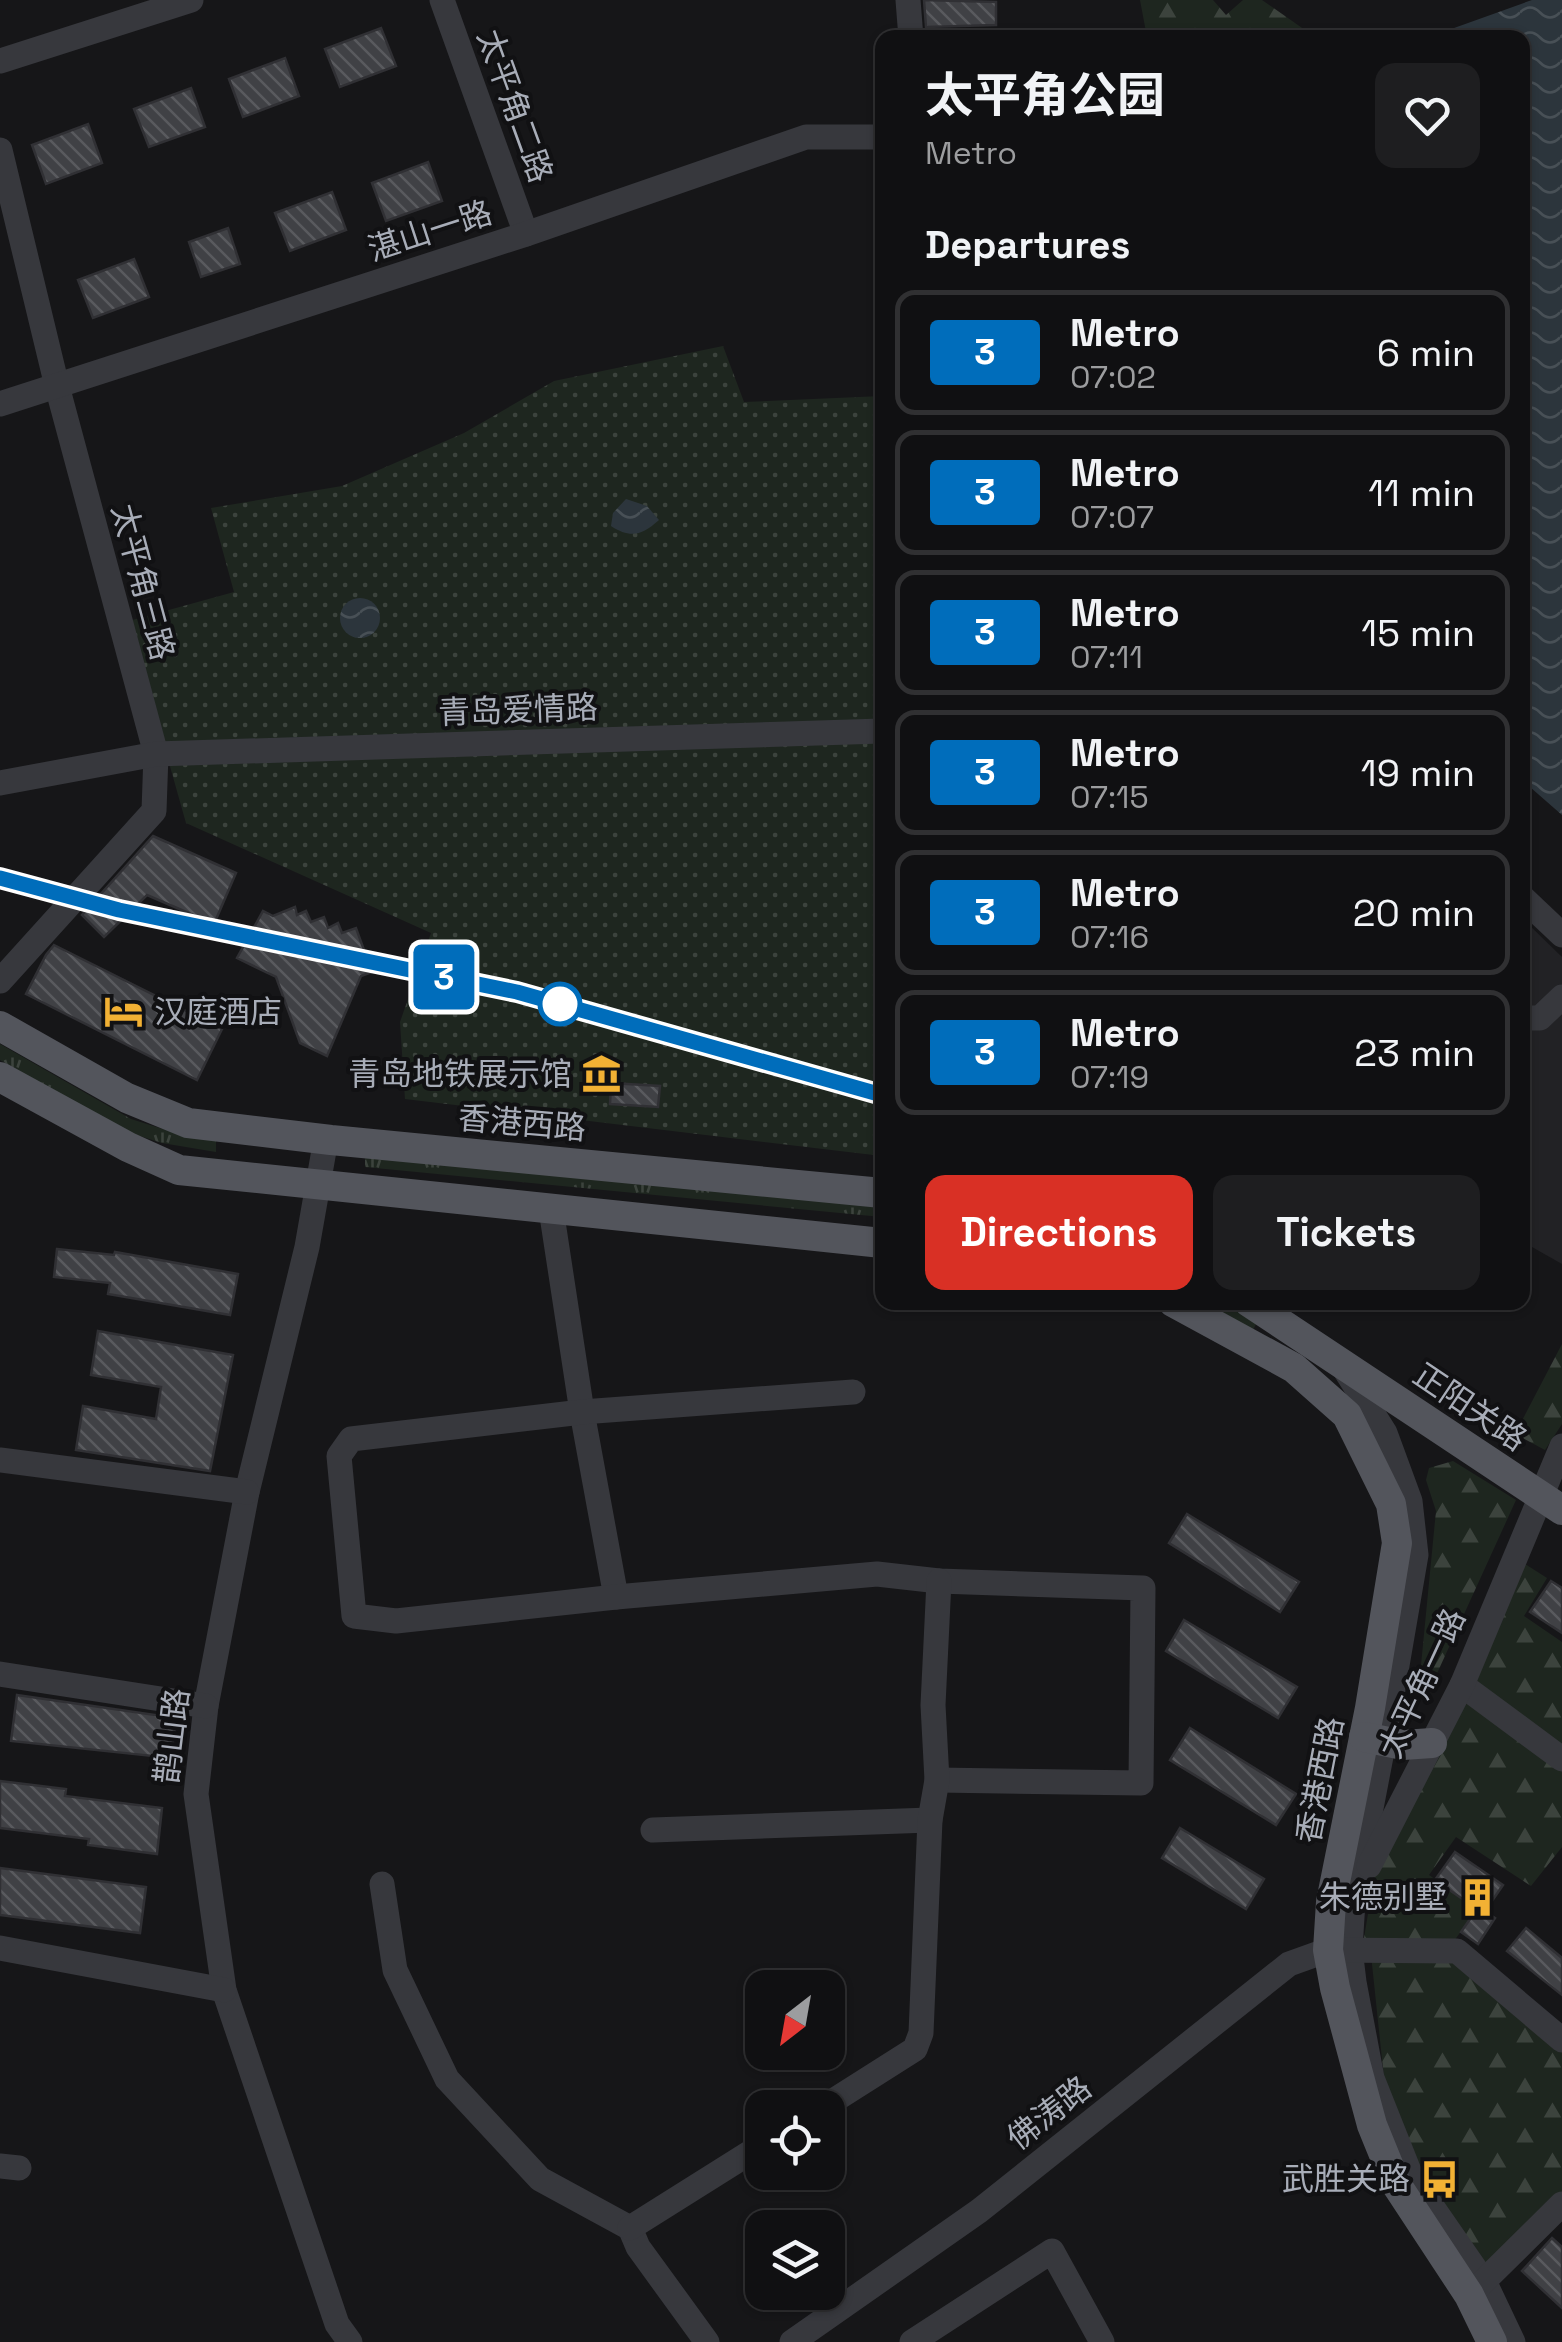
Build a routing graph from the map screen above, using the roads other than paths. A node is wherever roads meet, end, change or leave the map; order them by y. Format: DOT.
graph roads {
  1 [pos="192,0"];
  2 [pos="442,0"];
  3 [pos="908,0"];
  4 [pos="910,30"];
  5 [pos="0,62"];
  6 [pos="875,137"];
  7 [pos="0,150"];
  8 [pos="526,234"];
  9 [pos="57,386"];
  10 [pos="0,404"];
  11 [pos="875,731"];
  12 [pos="156,754"];
  13 [pos="0,783"];
  14 [pos="1530,904"];
  15 [pos="1562,934"];
  16 [pos="0,981"];
  17 [pos="1562,997"];
  18 [pos="1530,1018"];
  19 [pos="0,1026"];
  20 [pos="0,1076"];
  21 [pos="326,1140"];
  22 [pos="320,1185"];
  23 [pos="875,1191"];
  24 [pos="550,1209"];
  25 [pos="875,1242"];
  26 [pos="1188,1310"];
  27 [pos="1261,1310"];
  28 [pos="1340,1362"];
  29 [pos="853,1392"];
  30 [pos="582,1412"];
  31 [pos="1562,1446"];
  32 [pos="0,1460"];
  33 [pos="247,1492"];
  34 [pos="1550,1502"];
  35 [pos="939,1581"];
  36 [pos="616,1597"];
  37 [pos="0,1674"];
  38 [pos="1462,1685"];
  39 [pos="206,1706"];
  40 [pos="1374,1739"];
  41 [pos="1432,1743"];
  42 [pos="1562,1758"];
  43 [pos="937,1780"];
  44 [pos="930,1820"];
  45 [pos="653,1830"];
  46 [pos="382,1884"];
  47 [pos="0,1948"];
  48 [pos="1339,1950"];
  49 [pos="224,1990"];
  50 [pos="1562,2040"];
  51 [pos="845,2093"];
  52 [pos="745,2156"];
  53 [pos="1562,2204"];
  54 [pos="630,2228"];
  55 [pos="1477,2289"];
  56 [pos="350,2342"];
  57 [pos="707,2342"];
  58 [pos="792,2342"];
  59 [pos="912,2342"];
  60 [pos="1102,2342"];
  61 [pos="1492,2342"];
  62 [pos="1513,2342"];
  1 -- 5 [label="street"];
  2 -- 8 [label="street, 太平角二路"];
  3 -- 4 [label="street"];
  6 -- 8 [label="street, 湛山一路"];
  7 -- 9 [label="street, 太平角三路"];
  8 -- 9 [label="street, 湛山一路"];
  9 -- 10 [label="street, 湛山一路"];
  9 -- 12 [label="street, 太平角三路"];
  11 -- 12 [label="street, 青岛爱情路"];
  12 -- 13 [label="street, 青岛爱情路"];
  12 -- 16 [label="street, 太平角三路"];
  14 -- 15 [label="street"];
  17 -- 18 [label="street"];
  19 -- 21 [label="main road, 香港西路"];
  20 -- 22 [label="main road"];
  21 -- 22 [label="street, 鹊山路"];
  21 -- 23 [label="main road, 香港西路"];
  22 -- 24 [label="main road"];
  22 -- 33 [label="street, 鹊山路"];
  24 -- 25 [label="main road"];
  24 -- 30 [label="street"];
  26 -- 40 [label="main road, 香港西路"];
  27 -- 28 [label="main road, 香港西路"];
  28 -- 34 [label="main road, 正阳关路"];
  28 -- 40 [label="street, 香港西路"];
  29 -- 30 [label="street"];
  30 -- 36 [label="street"];
  30 -- 36 [label="street"];
  31 -- 34 [label="street, 太平角一路"];
  32 -- 33 [label="street"];
  33 -- 39 [label="street, 鹊山路"];
  34 -- 38 [label="street, 太平角一路"];
  35 -- 36 [label="street"];
  35 -- 43 [label="street"];
  35 -- 43 [label="street"];
  37 -- 39 [label="street"];
  38 -- 41 [label="street, 太平角一路"];
  38 -- 42 [label="street"];
  39 -- 49 [label="street, 鹊山路"];
  40 -- 41 [label="main road"];
  40 -- 48 [label="main road, 香港西路"];
  41 -- 48 [label="street, 太平角一路"];
  43 -- 44 [label="street"];
  44 -- 45 [label="street"];
  44 -- 51 [label="street"];
  46 -- 54 [label="street"];
  47 -- 49 [label="street"];
  48 -- 50 [label="street"];
  48 -- 55 [label="main road, 香港西路"];
  48 -- 58 [label="street, 佛涛路"];
  49 -- 56 [label="street, 鹊山路"];
  52 -- 54 [label="street"];
  53 -- 55 [label="street"];
  54 -- 57 [label="street"];
  55 -- 61 [label="main road, 香港西路"];
  55 -- 62 [label="street, 香港西路"];
  59 -- 60 [label="street"];
}
